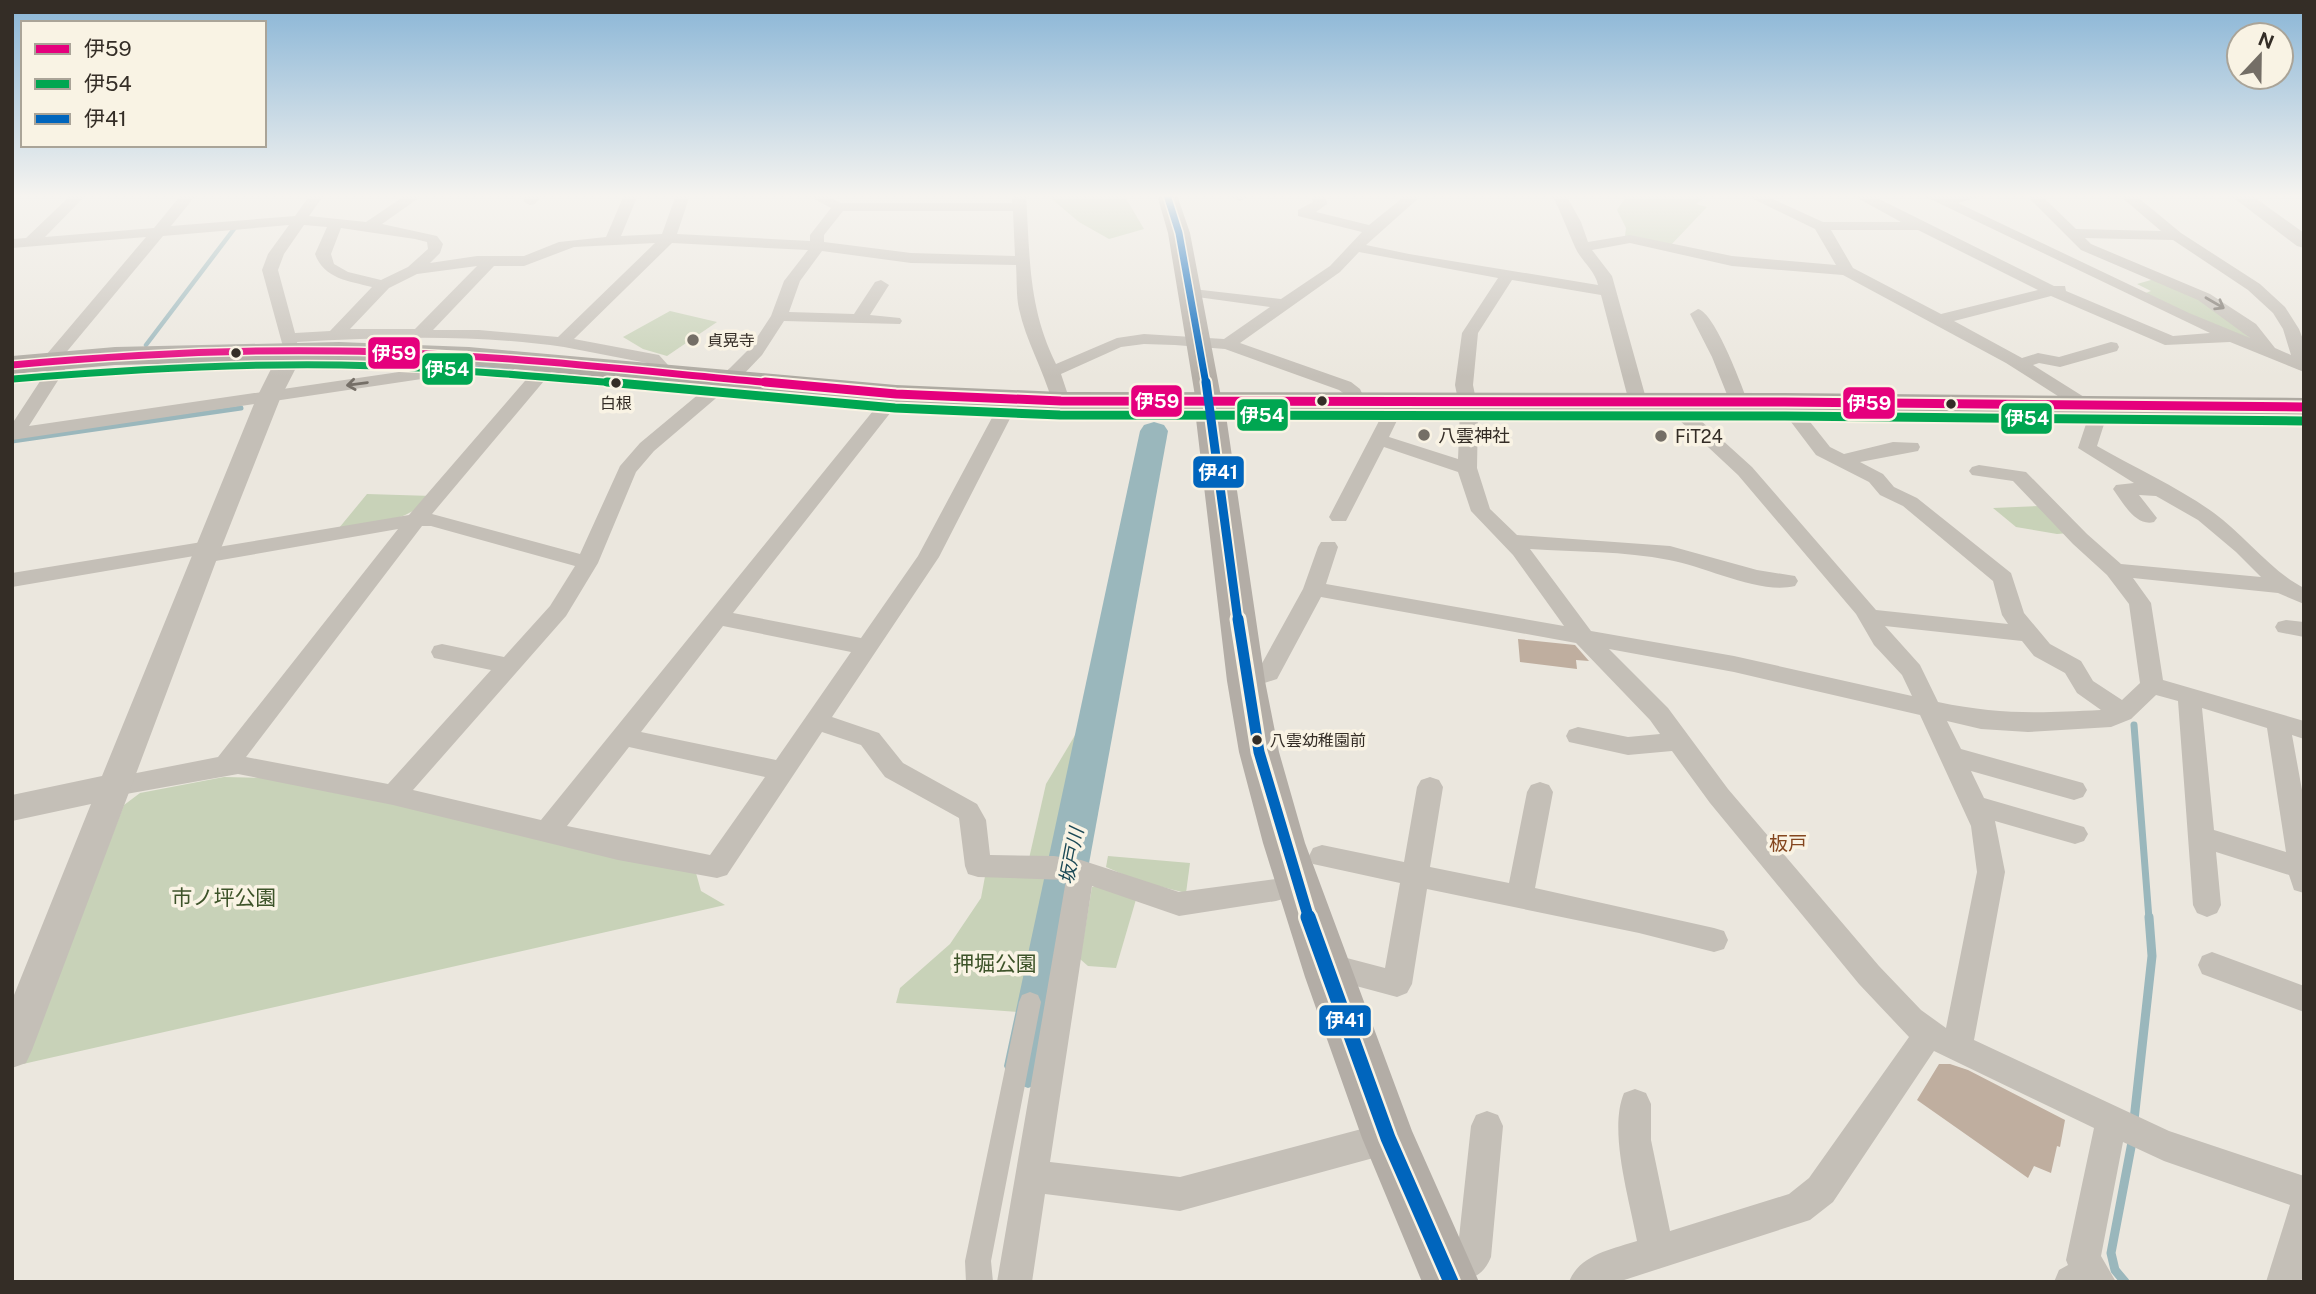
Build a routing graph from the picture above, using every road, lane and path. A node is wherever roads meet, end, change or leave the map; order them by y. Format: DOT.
graph roads {
  1 [pos="140,255"];
  2 [pos="275,255"];
  3 [pos="324,255"];
  4 [pos="429,255"];
  5 [pos="542,255"];
  6 [pos="651,255"];
  7 [pos="811,255"];
  8 [pos="891,255"];
  9 [pos="1023,255"];
  10 [pos="1183,255"];
  11 [pos="1348,255"];
  12 [pos="1393,255"];
  13 [pos="1589,255"];
  14 [pos="1706,255"];
  15 [pos="1837,255"];
  16 [pos="1980,255"];
  17 [pos="2054,255"];
  18 [pos="2105,255"];
  19 [pos="2206,255"];
  20 [pos="489,261"];
  21 [pos="1023,261"];
  22 [pos="414,270"];
  23 [pos="1846,271"];
  24 [pos="1508,275"];
  25 [pos="2102,278"];
  26 [pos="383,285"];
  27 [pos="881,285"];
  28 [pos="1190,291"];
  29 [pos="1608,291"];
  30 [pos="2052,291"];
  31 [pos="1283,303"];
  32 [pos="1698,314"];
  33 [pos="779,316"];
  34 [pos="859,320"];
  35 [pos="1937,320"];
  36 [pos="894,321"];
  37 [pos="336,334"];
  38 [pos="420,334"];
  39 [pos="2232,336"];
  40 [pos="1197,341"];
  41 [pos="290,344"];
  42 [pos="1227,344"];
  43 [pos="564,346"];
  44 [pos="2111,347"];
  45 [pos="2267,350"];
  46 [pos="469,356"];
  47 [pos="56,361"];
  48 [pos="2019,364"];
  49 [pos="12,365"];
  50 [pos="2303,366"];
  51 [pos="544,371"];
  52 [pos="1052,372"];
  53 [pos="657,373"];
  54 [pos="726,380"];
  55 [pos="896,394"];
  56 [pos="268,399"];
  57 [pos="1011,399"];
  58 [pos="1061,401"];
  59 [pos="1209,402"];
  60 [pos="1357,402"];
  61 [pos="1397,402"];
  62 [pos="1606,402"];
  63 [pos="1638,402"];
  64 [pos="1739,402"];
  65 [pos="1785,402"];
  66 [pos="1467,403"];
  67 [pos="2084,404"];
  68 [pos="2304,407"];
  69 [pos="13,434"];
  70 [pos="1380,440"];
  71 [pos="1911,447"];
  72 [pos="1840,461"];
  73 [pos="1467,468"];
  74 [pos="1979,471"];
  75 [pos="2159,490"];
  76 [pos="1339,517"];
  77 [pos="2147,518"];
  78 [pos="416,520"];
  79 [pos="1511,541"];
  80 [pos="1328,547"];
  81 [pos="206,552"];
  82 [pos="587,563"];
  83 [pos="2115,570"];
  84 [pos="12,580"];
  85 [pos="2304,580"];
  86 [pos="1787,581"];
  87 [pos="2278,581"];
  88 [pos="1314,589"];
  89 [pos="2304,597"];
  90 [pos="1869,617"];
  91 [pos="719,618"];
  92 [pos="2029,634"];
  93 [pos="1584,638"];
  94 [pos="866,647"];
  95 [pos="442,652"];
  96 [pos="509,666"];
  97 [pos="1246,681"];
  98 [pos="2152,685"];
  99 [pos="2189,696"];
  100 [pos="1930,709"];
  101 [pos="2123,713"];
  102 [pos="818,722"];
  103 [pos="2278,722"];
  104 [pos="2304,730"];
  105 [pos="1578,736"];
  106 [pos="622,737"];
  107 [pos="1680,741"];
  108 [pos="1952,756"];
  109 [pos="226,765"];
  110 [pos="782,771"];
  111 [pos="2295,780"];
  112 [pos="2067,785"];
  113 [pos="115,786"];
  114 [pos="1430,786"];
  115 [pos="1540,792"];
  116 [pos="393,795"];
  117 [pos="1976,806"];
  118 [pos="12,808"];
  119 [pos="548,831"];
  120 [pos="2060,833"];
  121 [pos="2202,837"];
  122 [pos="2300,840"];
  123 [pos="1310,870"];
  124 [pos="1081,871"];
  125 [pos="1414,873"];
  126 [pos="2302,875"];
  127 [pos="1520,896"];
  128 [pos="2207,905"];
  129 [pos="1714,940"];
  130 [pos="2212,965"];
  131 [pos="1329,977"];
  132 [pos="2304,999"];
  133 [pos="1030,1002"];
  134 [pos="1942,1041"];
  135 [pos="12,1051"];
  136 [pos="1635,1104"];
  137 [pos="2110,1122"];
  138 [pos="1488,1126"];
  139 [pos="1388,1139"];
  140 [pos="1030,1176"];
  141 [pos="2304,1193"];
  142 [pos="2304,1213"];
  143 [pos="1657,1253"];
  144 [pos="1449,1278"];
  145 [pos="2087,1278"];
  146 [pos="980,1282"];
  147 [pos="1014,1282"];
  148 [pos="1586,1282"];
  149 [pos="2283,1282"];
  1 -- 47 [label="street"];
  2 -- 41 [label="street"];
  3 -- 26 [label="street"];
  4 -- 22 [label="street"];
  5 -- 20 [label="street"];
  6 -- 43 [label="street"];
  7 -- 33 [label="street"];
  8 -- 21 [label="street"];
  9 -- 21 [label="street"];
  10 -- 28 [label="main road"];
  11 -- 31 [label="street"];
  12 -- 24 [label="street"];
  13 -- 29 [label="street"];
  14 -- 23 [label="street"];
  15 -- 23 [label="street"];
  16 -- 30 [label="street"];
  17 -- 25 [label="street"];
  18 -- 45 [label="street, one-way"];
  19 -- 50 [label="street"];
  20 -- 22 [label="street"];
  20 -- 38 [label="street"];
  21 -- 52 [label="street"];
  22 -- 26 [label="street"];
  23 -- 35 [label="street"];
  24 -- 29 [label="street"];
  24 -- 66 [label="street"];
  25 -- 30 [label="street"];
  25 -- 39 [label="street"];
  26 -- 37 [label="street"];
  27 -- 34 [label="street"];
  28 -- 31 [label="street"];
  28 -- 40 [label="main road"];
  29 -- 63 [label="street"];
  30 -- 35 [label="street"];
  30 -- 39 [label="street"];
  31 -- 42 [label="street"];
  32 -- 64 [label="street"];
  33 -- 34 [label="street"];
  33 -- 54 [label="street"];
  34 -- 36 [label="street"];
  35 -- 48 [label="street"];
  37 -- 38 [label="street"];
  37 -- 41 [label="street"];
  38 -- 43 [label="street"];
  39 -- 45 [label="street"];
  40 -- 42 [label="street"];
  40 -- 52 [label="street"];
  40 -- 59 [label="main road"];
  41 -- 46 [label="highway"];
  41 -- 47 [label="highway"];
  41 -- 56 [label="street"];
  42 -- 60 [label="street"];
  43 -- 53 [label="street"];
  44 -- 48 [label="street"];
  45 -- 50 [label="street"];
  46 -- 53 [label="highway"];
  46 -- 56 [label="street, one-way"];
  47 -- 49 [label="highway"];
  47 -- 69 [label="street"];
  48 -- 67 [label="street"];
  51 -- 78 [label="street"];
  52 -- 58 [label="street"];
  53 -- 54 [label="highway"];
  54 -- 55 [label="highway"];
  54 -- 82 [label="street"];
  55 -- 57 [label="highway"];
  55 -- 91 [label="street"];
  56 -- 69 [label="street"];
  56 -- 81 [label="street"];
  57 -- 58 [label="highway"];
  57 -- 94 [label="street"];
  58 -- 59 [label="highway"];
  59 -- 60 [label="highway"];
  59 -- 97 [label="main road"];
  60 -- 61 [label="highway"];
  61 -- 66 [label="highway"];
  61 -- 70 [label="street"];
  62 -- 63 [label="highway"];
  62 -- 66 [label="highway"];
  62 -- 90 [label="street"];
  63 -- 64 [label="highway"];
  64 -- 65 [label="highway"];
  65 -- 67 [label="highway"];
  65 -- 72 [label="street"];
  66 -- 73 [label="street"];
  67 -- 68 [label="highway"];
  67 -- 75 [label="street"];
  70 -- 73 [label="street"];
  70 -- 76 [label="street"];
  71 -- 72 [label="street"];
  72 -- 92 [label="street"];
  73 -- 79 [label="street"];
  74 -- 83 [label="street"];
  75 -- 77 [label="street"];
  75 -- 87 [label="street"];
  78 -- 81 [label="street"];
  78 -- 82 [label="street"];
  78 -- 109 [label="street"];
  79 -- 86 [label="street"];
  79 -- 93 [label="street"];
  80 -- 88 [label="street"];
  81 -- 84 [label="street"];
  81 -- 113 [label="street"];
  82 -- 96 [label="street"];
  83 -- 87 [label="street"];
  83 -- 98 [label="street"];
  85 -- 87 [label="street"];
  87 -- 89 [label="street"];
  88 -- 93 [label="street"];
  88 -- 97 [label="street"];
  90 -- 92 [label="street"];
  90 -- 100 [label="street"];
  91 -- 94 [label="street"];
  91 -- 106 [label="street"];
  92 -- 101 [label="street"];
  93 -- 100 [label="street"];
  93 -- 107 [label="street"];
  94 -- 102 [label="street"];
  95 -- 96 [label="street"];
  96 -- 116 [label="street"];
  97 -- 123 [label="main road"];
  98 -- 99 [label="street"];
  98 -- 101 [label="street"];
  99 -- 103 [label="street"];
  99 -- 121 [label="street"];
  100 -- 101 [label="street"];
  100 -- 108 [label="street"];
  102 -- 110 [label="street"];
  102 -- 124 [label="street"];
  103 -- 104 [label="street"];
  103 -- 111 [label="street"];
  105 -- 107 [label="street"];
  106 -- 110 [label="street"];
  106 -- 119 [label="street"];
  107 -- 134 [label="street"];
  108 -- 112 [label="street"];
  108 -- 117 [label="street"];
  109 -- 113 [label="street"];
  109 -- 116 [label="street"];
  110 -- 119 [label="street"];
  111 -- 122 [label="street"];
  113 -- 118 [label="street"];
  113 -- 135 [label="street"];
  114 -- 125 [label="street"];
  115 -- 127 [label="street"];
  116 -- 119 [label="street"];
  117 -- 120 [label="street"];
  117 -- 134 [label="street"];
  121 -- 126 [label="street"];
  121 -- 128 [label="street"];
  122 -- 126 [label="street"];
  123 -- 124 [label="street"];
  123 -- 125 [label="street"];
  123 -- 131 [label="main road"];
  124 -- 140 [label="street"];
  125 -- 127 [label="street"];
  125 -- 131 [label="street"];
  127 -- 129 [label="street"];
  130 -- 132 [label="street"];
  131 -- 139 [label="main road"];
  133 -- 146 [label="street"];
  134 -- 137 [label="street"];
  134 -- 143 [label="street"];
  136 -- 143 [label="street"];
  137 -- 141 [label="street"];
  137 -- 145 [label="street"];
  138 -- 144 [label="street"];
  139 -- 140 [label="street"];
  139 -- 144 [label="main road"];
  140 -- 147 [label="street"];
  142 -- 149 [label="street"];
  143 -- 148 [label="street"];
}
